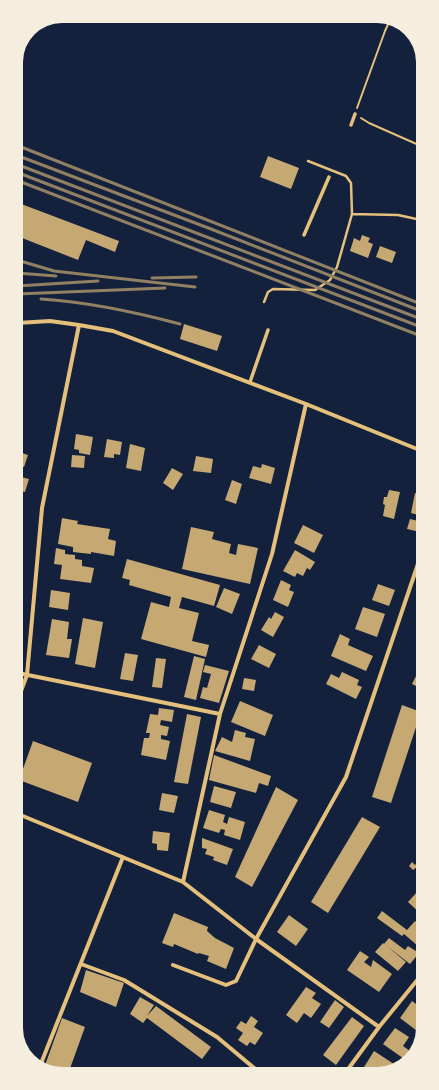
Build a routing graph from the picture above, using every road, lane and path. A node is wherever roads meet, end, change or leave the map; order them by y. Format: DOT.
graph roads {
  1 [pos="388,24"];
  2 [pos="355,114"];
  3 [pos="351,125"];
  4 [pos="416,144"];
  5 [pos="308,160"];
  6 [pos="329,177"];
  7 [pos="352,214"];
  8 [pos="416,219"];
  9 [pos="304,235"];
  10 [pos="264,302"];
  11 [pos="23,323"];
  12 [pos="79,325"];
  13 [pos="268,330"];
  14 [pos="250,382"];
  15 [pos="306,404"];
  16 [pos="416,449"];
  17 [pos="416,570"];
  18 [pos="23,674"];
  19 [pos="27,674"];
  20 [pos="23,685"];
  21 [pos="220,714"];
  22 [pos="23,816"];
  23 [pos="123,857"];
  24 [pos="182,882"];
  25 [pos="256,939"];
  26 [pos="81,964"];
  27 [pos="174,965"];
  28 [pos="416,982"];
  29 [pos="379,1027"];
  30 [pos="42,1061"];
  31 [pos="254,1067"];
  32 [pos="350,1067"];
  1 -- 2 [label="path"];
  2 -- 3 [label="street"];
  2 -- 4 [label="path"];
  5 -- 7 [label="lane"];
  6 -- 9 [label="street"];
  7 -- 8 [label="lane"];
  7 -- 10 [label="lane"];
  11 -- 12 [label="street"];
  12 -- 14 [label="street"];
  12 -- 19 [label="street"];
  13 -- 14 [label="street"];
  14 -- 15 [label="street"];
  15 -- 16 [label="street"];
  15 -- 21 [label="street"];
  17 -- 25 [label="street"];
  18 -- 19 [label="street"];
  19 -- 20 [label="street"];
  19 -- 21 [label="street"];
  21 -- 24 [label="street"];
  22 -- 23 [label="street"];
  23 -- 24 [label="street"];
  23 -- 26 [label="street"];
  24 -- 25 [label="street"];
  25 -- 27 [label="street"];
  25 -- 29 [label="street"];
  26 -- 30 [label="street"];
  26 -- 31 [label="street"];
  28 -- 29 [label="street"];
  29 -- 32 [label="street"];
}
